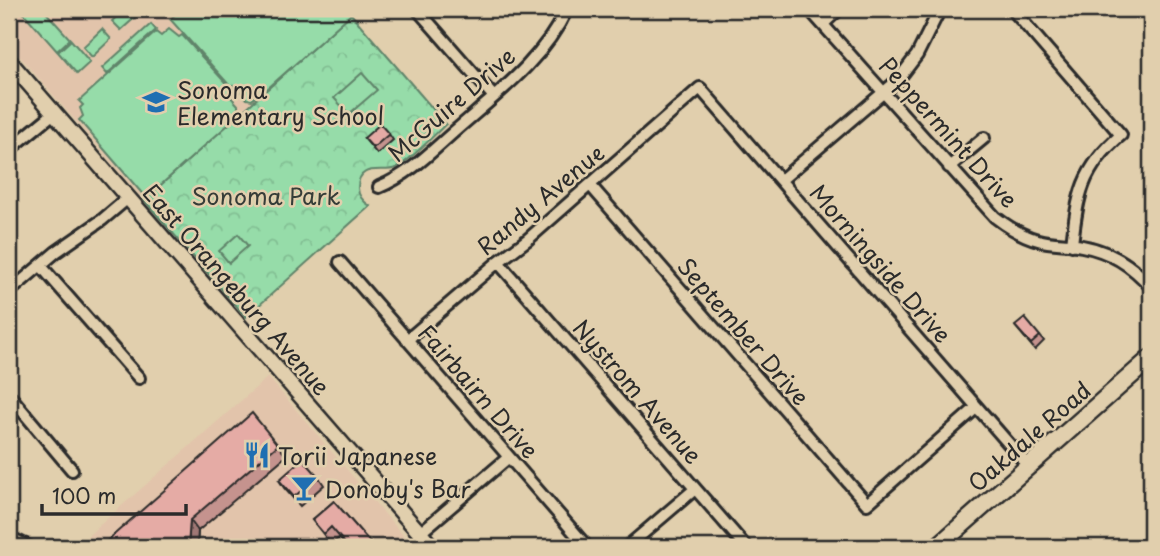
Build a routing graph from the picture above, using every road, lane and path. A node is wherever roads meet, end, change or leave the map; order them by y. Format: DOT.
graph roads {
  1 [pos="417,9"];
  2 [pos="567,9"];
  3 [pos="810,9"];
  4 [pos="839,9"];
  5 [pos="940,9"];
  6 [pos="1012,9"];
  7 [pos="822,24"];
  8 [pos="9,61"];
  9 [pos="700,88"];
  10 [pos="884,92"];
  11 [pos="494,97"];
  12 [pos="54,113"];
  13 [pos="984,138"];
  14 [pos="9,150"];
  15 [pos="950,167"];
  16 [pos="781,180"];
  17 [pos="590,186"];
  18 [pos="379,187"];
  19 [pos="128,198"];
  20 [pos="1072,244"];
  21 [pos="340,262"];
  22 [pos="498,262"];
  23 [pos="41,266"];
  24 [pos="1151,287"];
  25 [pos="9,292"];
  26 [pos="407,340"];
  27 [pos="1151,358"];
  28 [pos="139,378"];
  29 [pos="9,395"];
  30 [pos="977,407"];
  31 [pos="509,457"];
  32 [pos="1029,467"];
  33 [pos="72,470"];
  34 [pos="695,489"];
  35 [pos="420,533"];
  36 [pos="9,540"];
  37 [pos="29,547"];
  38 [pos="432,547"];
  39 [pos="587,547"];
  40 [pos="627,547"];
  41 [pos="746,547"];
  42 [pos="937,547"];
  1 -- 11 [label="street"];
  2 -- 11 [label="street, McGuire Drive"];
  3 -- 7 [label="street, Peppermint Drive"];
  4 -- 7 [label="street"];
  5 -- 10 [label="street"];
  6 -- 20 [label="street"];
  7 -- 10 [label="street, Peppermint Drive"];
  8 -- 12 [label="street, East Orangeburg Avenue"];
  9 -- 16 [label="street, Morningside Drive"];
  9 -- 17 [label="street, Randy Avenue"];
  10 -- 15 [label="street, Peppermint Drive"];
  10 -- 16 [label="street"];
  11 -- 18 [label="street, McGuire Drive"];
  12 -- 14 [label="street"];
  12 -- 19 [label="street, East Orangeburg Avenue"];
  13 -- 15 [label="street"];
  15 -- 20 [label="street, Peppermint Drive"];
  16 -- 30 [label="street, Morningside Drive"];
  17 -- 22 [label="street, Randy Avenue"];
  17 -- 30 [label="street, September Drive"];
  19 -- 23 [label="street"];
  19 -- 35 [label="street, East Orangeburg Avenue"];
  20 -- 24 [label="street, Peppermint Drive"];
  21 -- 26 [label="street, Fairbairn Drive"];
  22 -- 26 [label="street, Randy Avenue"];
  22 -- 34 [label="street, Nystrom Avenue"];
  23 -- 25 [label="street"];
  23 -- 28 [label="street"];
  26 -- 31 [label="street, Fairbairn Drive"];
  27 -- 32 [label="main road, Oakdale Road"];
  29 -- 33 [label="street"];
  30 -- 32 [label="street, Morningside Drive"];
  31 -- 35 [label="street"];
  31 -- 39 [label="street, Fairbairn Drive"];
  32 -- 42 [label="main road, Oakdale Road"];
  34 -- 40 [label="street"];
  34 -- 41 [label="street, Nystrom Avenue"];
  35 -- 38 [label="street, East Orangeburg Avenue"];
  36 -- 37 [label="street"];
}
